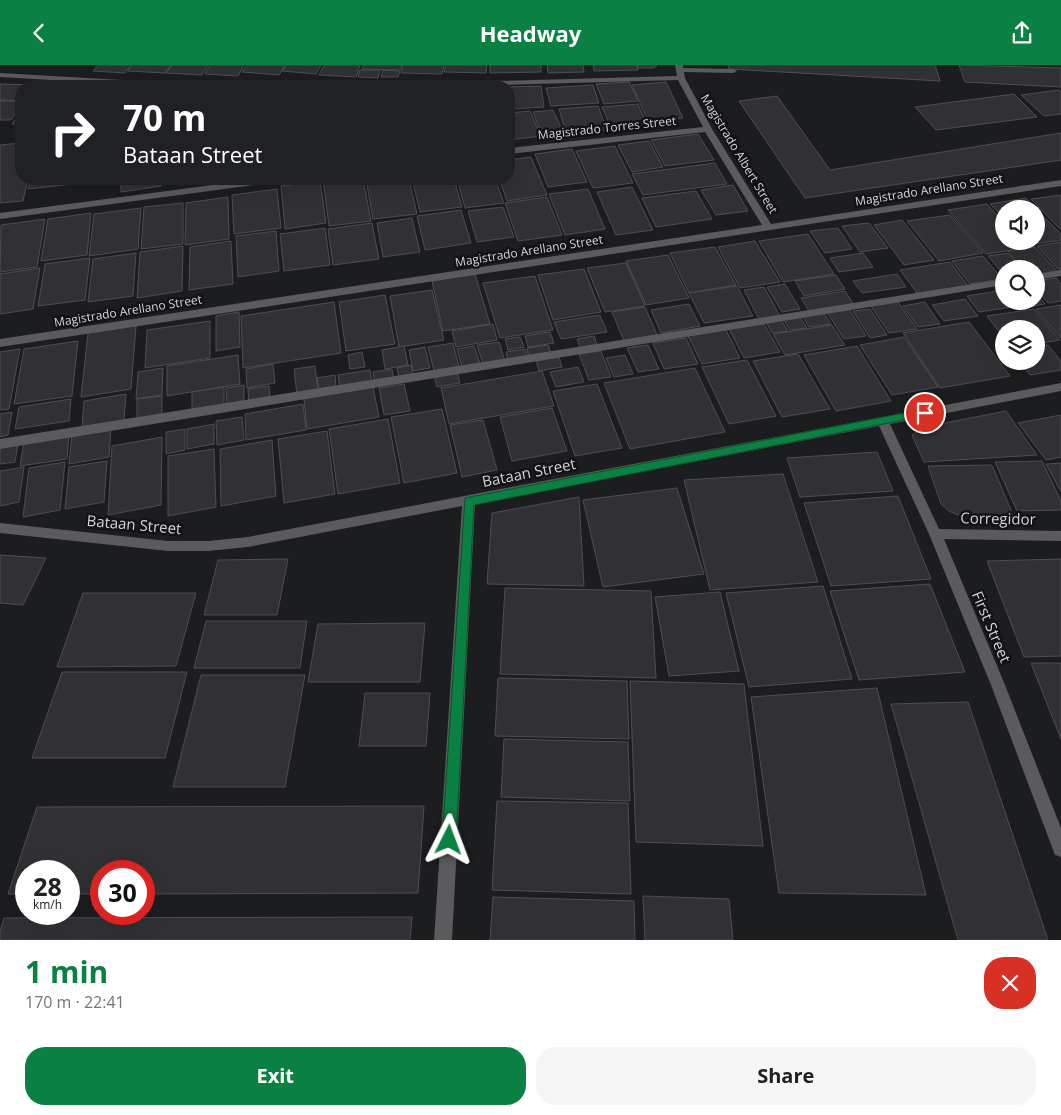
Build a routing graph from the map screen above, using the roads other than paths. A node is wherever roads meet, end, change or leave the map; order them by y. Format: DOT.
graph roads {
  1 [pos="680,71"];
  2 [pos="733,71"];
  3 [pos="0,75"];
  4 [pos="87,80"];
  5 [pos="503,80"];
  6 [pos="708,129"];
  7 [pos="515,150"];
  8 [pos="1061,183"];
  9 [pos="231,185"];
  10 [pos="0,216"];
  11 [pos="768,227"];
  12 [pos="1061,273"];
  13 [pos="1045,276"];
  14 [pos="995,283"];
  15 [pos="0,343"];
  16 [pos="1061,387"];
  17 [pos="883,421"];
  18 [pos="0,445"];
  19 [pos="469,501"];
  20 [pos="0,528"];
  21 [pos="935,534"];
  22 [pos="1061,536"];
  23 [pos="1061,849"];
  24 [pos="443,940"];
  1 -- 2 [label="street"];
  1 -- 5 [label="street"];
  1 -- 6 [label="street, Magistrado Albert Street"];
  3 -- 4 [label="street"];
  6 -- 7 [label="street, Magistrado Torres Street"];
  6 -- 11 [label="street, Magistrado Albert Street"];
  8 -- 11 [label="street, Magistrado Arellano Street"];
  9 -- 10 [label="street"];
  11 -- 15 [label="street, Magistrado Arellano Street"];
  12 -- 13 [label="street"];
  14 -- 18 [label="street"];
  16 -- 17 [label="street, Bataan Street"];
  17 -- 19 [label="street, Bataan Street"];
  17 -- 21 [label="street, First Street"];
  19 -- 20 [label="street, Bataan Street"];
  19 -- 24 [label="street"];
  21 -- 22 [label="street, Corregidor"];
  21 -- 23 [label="street, First Street"];
}
